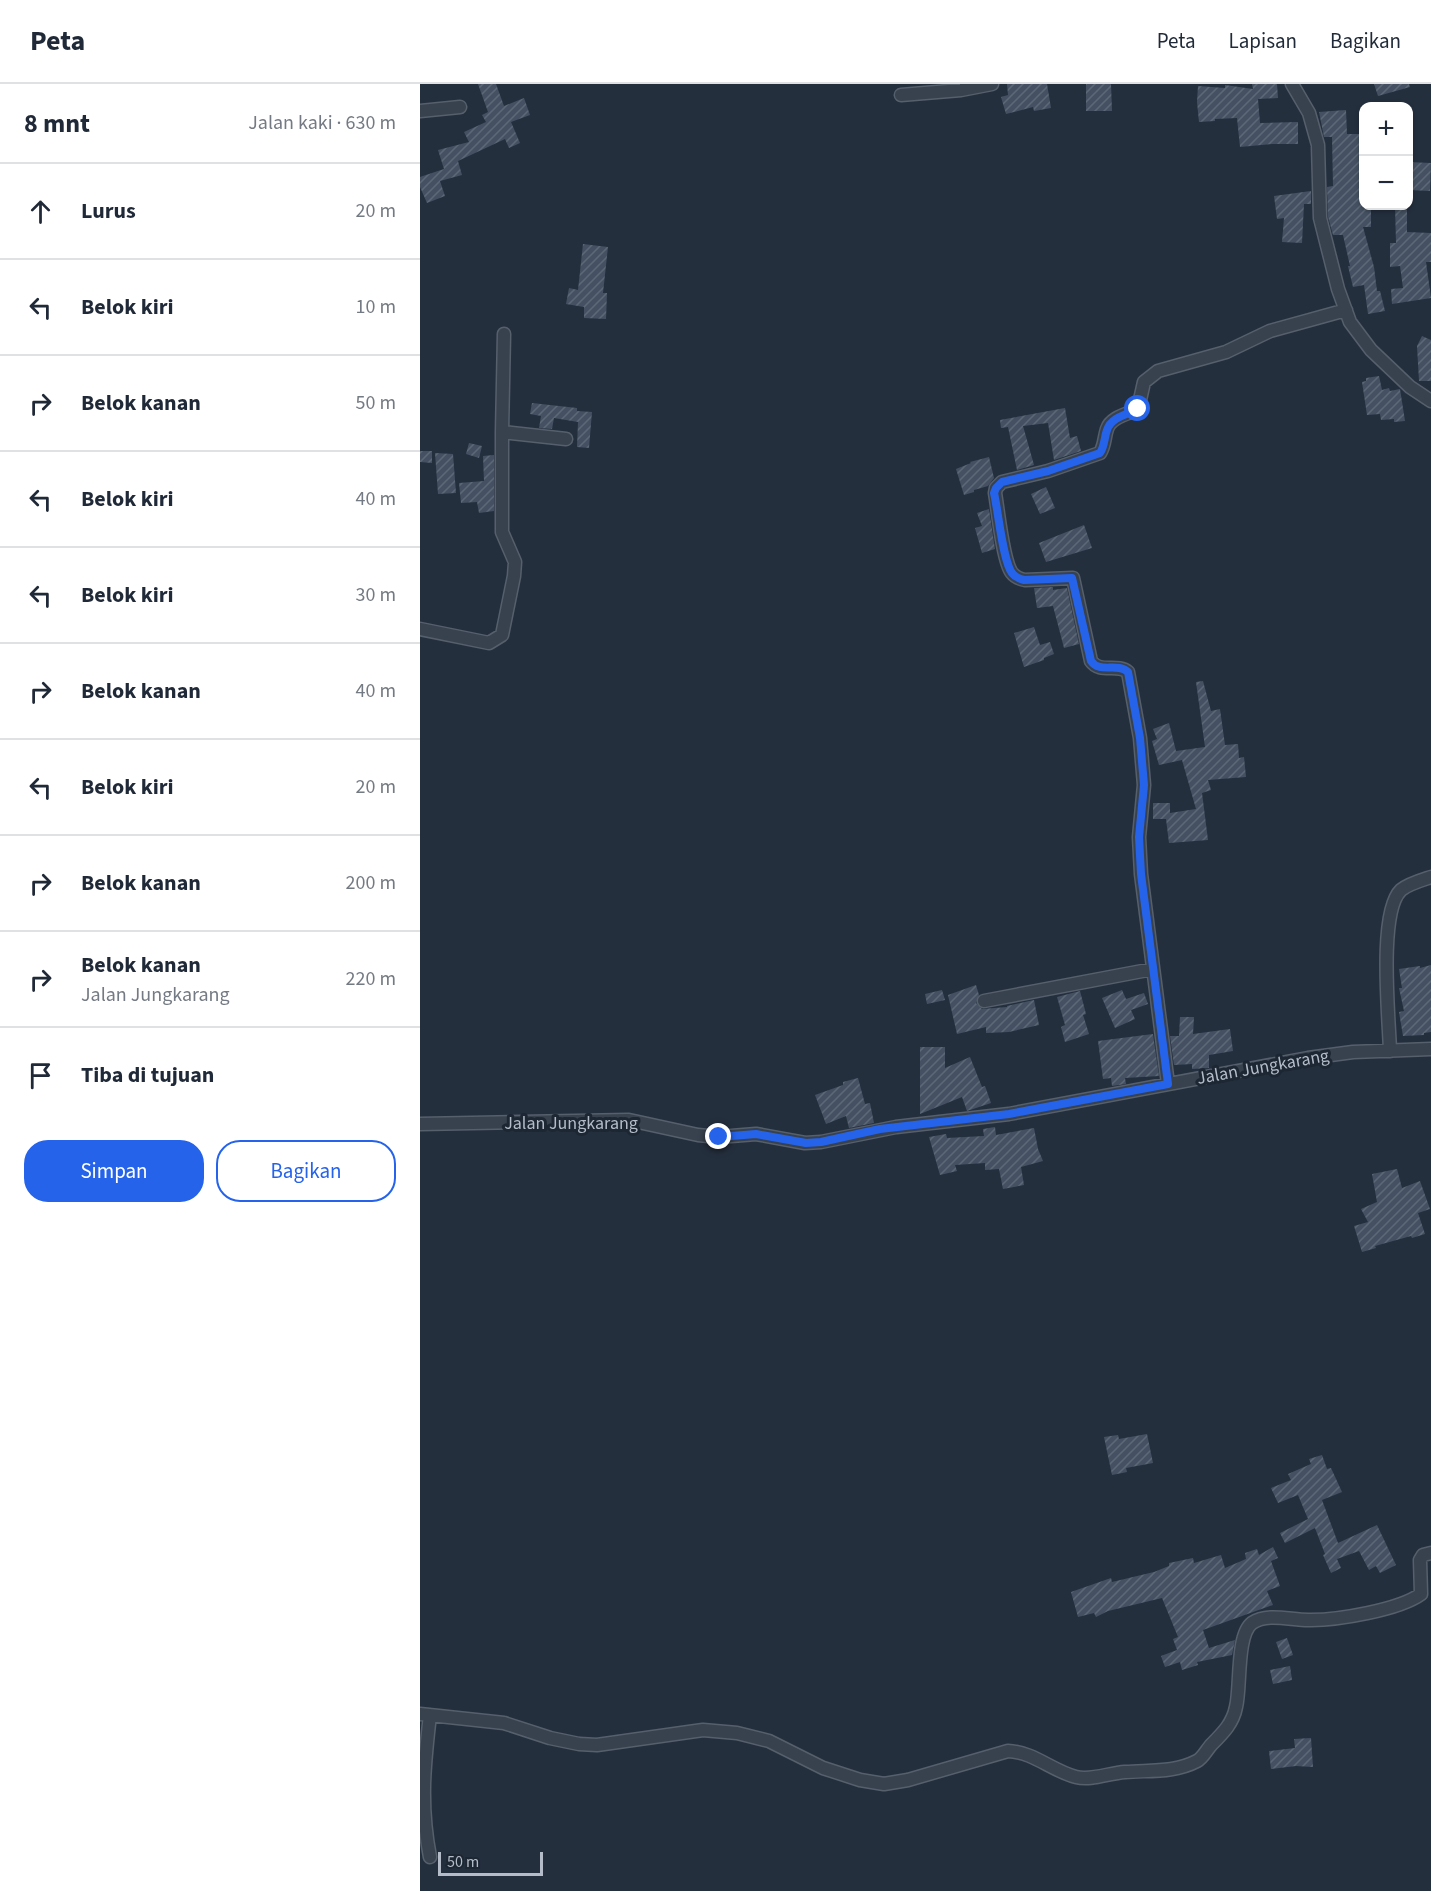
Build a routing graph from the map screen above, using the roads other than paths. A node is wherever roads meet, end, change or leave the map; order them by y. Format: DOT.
graph roads {
  1 [pos="992,84"];
  2 [pos="1292,84"];
  3 [pos="901,95"];
  4 [pos="460,107"];
  5 [pos="420,111"];
  6 [pos="1346,310"];
  7 [pos="504,334"];
  8 [pos="1431,401"];
  9 [pos="502,432"];
  10 [pos="567,439"];
  11 [pos="420,629"];
  12 [pos="1431,877"];
  13 [pos="1153,969"];
  14 [pos="984,1001"];
  15 [pos="1431,1049"];
  16 [pos="1390,1051"];
  17 [pos="1168,1084"];
  18 [pos="420,1124"];
  19 [pos="1431,1553"];
  20 [pos="425,1714"];
  21 [pos="430,1857"];
  1 -- 3 [label="street"];
  2 -- 6 [label="street"];
  4 -- 5 [label="street"];
  6 -- 8 [label="street"];
  6 -- 13 [label="street"];
  7 -- 9 [label="street"];
  9 -- 10 [label="street"];
  9 -- 11 [label="street"];
  12 -- 16 [label="street"];
  13 -- 14 [label="street"];
  13 -- 17 [label="street"];
  15 -- 16 [label="street, Jalan Jungkarang"];
  16 -- 17 [label="street, Jalan Jungkarang"];
  17 -- 18 [label="street, Jalan Jungkarang"];
  19 -- 20 [label="street"];
  20 -- 21 [label="street"];
}
